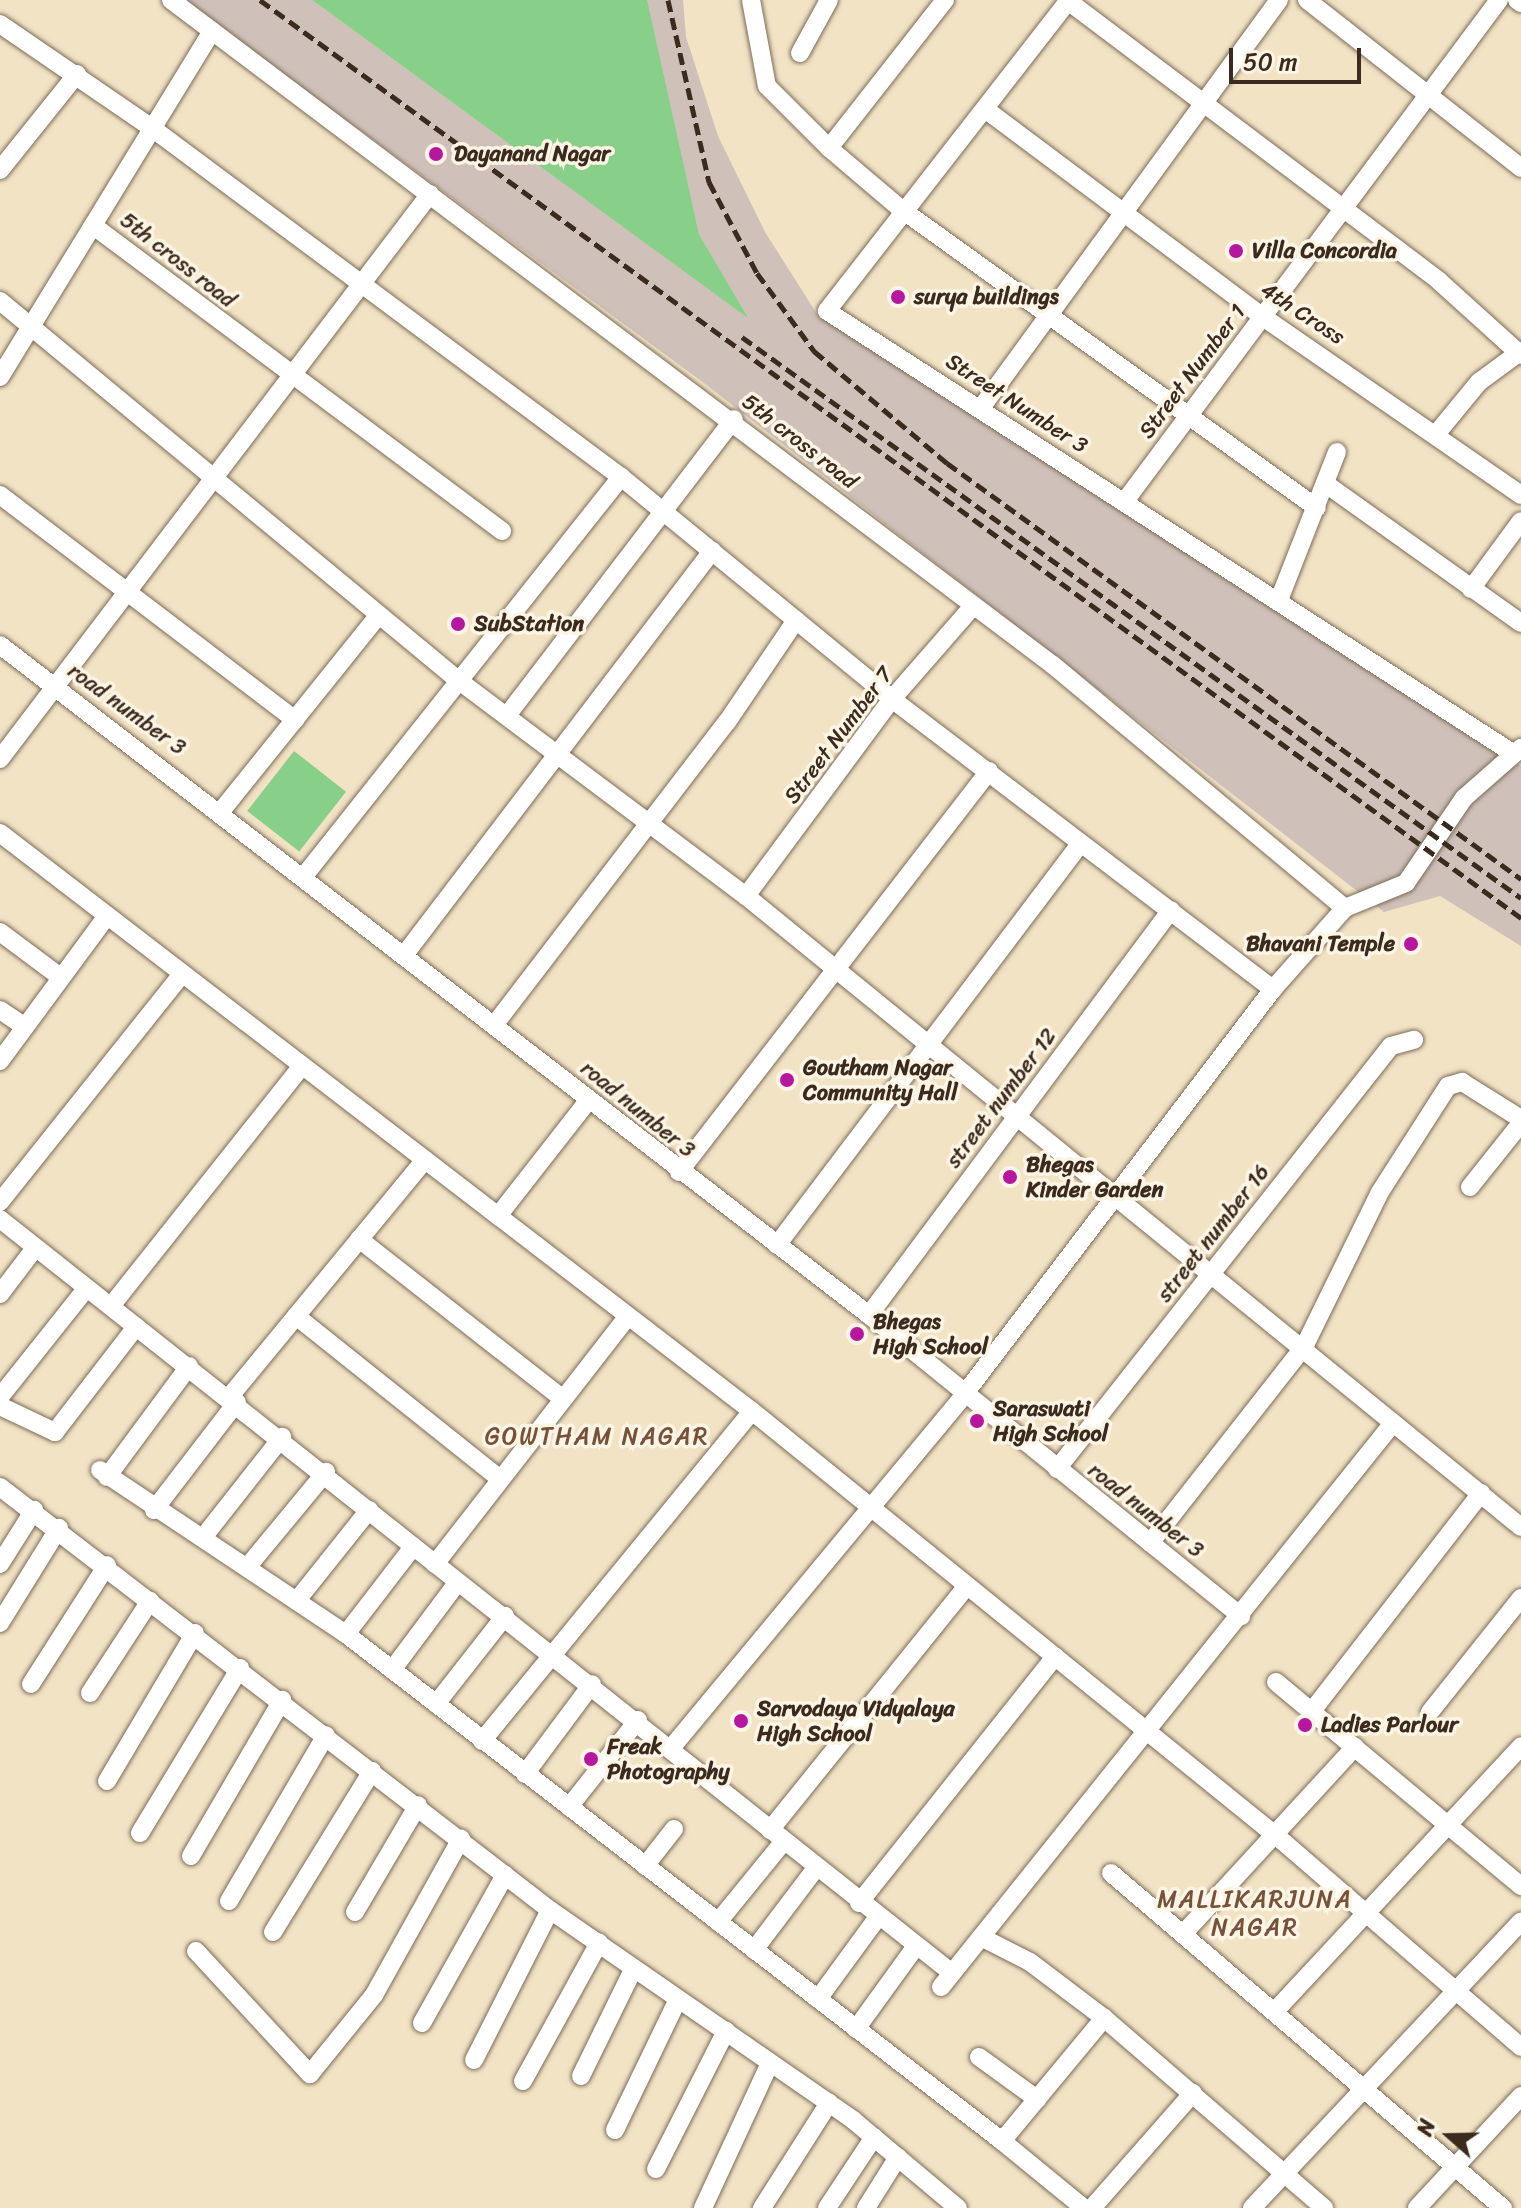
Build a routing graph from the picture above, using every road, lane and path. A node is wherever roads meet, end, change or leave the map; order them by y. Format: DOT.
graph roads {
  1 [pos="171,0"];
  2 [pos="751,0"];
  3 [pos="829,0"];
  4 [pos="945,0"];
  5 [pos="1279,0"];
  6 [pos="1307,0"];
  7 [pos="1499,0"];
  8 [pos="1069,1"];
  9 [pos="0,24"];
  10 [pos="212,31"];
  11 [pos="800,53"];
  12 [pos="77,74"];
  13 [pos="1424,97"];
  14 [pos="1203,104"];
  15 [pos="985,109"];
  16 [pos="156,131"];
  17 [pos="829,148"];
  18 [pos="1521,168"];
  19 [pos="0,170"];
  20 [pos="430,194"];
  21 [pos="1341,208"];
  22 [pos="901,209"];
  23 [pos="1124,216"];
  24 [pos="95,227"];
  25 [pos="358,285"];
  26 [pos="0,301"];
  27 [pos="1048,314"];
  28 [pos="1263,317"];
  29 [pos="32,333"];
  30 [pos="1520,353"];
  31 [pos="0,377"];
  32 [pos="291,377"];
  33 [pos="981,408"];
  34 [pos="1189,417"];
  35 [pos="734,419"];
  36 [pos="1437,433"];
  37 [pos="1337,452"];
  38 [pos="621,477"];
  39 [pos="215,479"];
  40 [pos="1326,484"];
  41 [pos="0,495"];
  42 [pos="1521,495"];
  43 [pos="1125,501"];
  44 [pos="1317,508"];
  45 [pos="663,509"];
  46 [pos="1521,521"];
  47 [pos="502,531"];
  48 [pos="712,551"];
  49 [pos="1471,589"];
  50 [pos="129,591"];
  51 [pos="1279,600"];
  52 [pos="973,606"];
  53 [pos="379,615"];
  54 [pos="796,620"];
  55 [pos="1521,623"];
  56 [pos="0,645"];
  57 [pos="458,680"];
  58 [pos="55,686"];
  59 [pos="892,699"];
  60 [pos="509,713"];
  61 [pos="295,720"];
  62 [pos="1516,750"];
  63 [pos="560,751"];
  64 [pos="0,759"];
  65 [pos="989,771"];
  66 [pos="222,810"];
  67 [pos="652,823"];
  68 [pos="0,833"];
  69 [pos="1080,844"];
  70 [pos="304,876"];
  71 [pos="746,896"];
  72 [pos="1345,908"];
  73 [pos="1171,910"];
  74 [pos="107,916"];
  75 [pos="0,932"];
  76 [pos="405,954"];
  77 [pos="836,969"];
  78 [pos="181,975"];
  79 [pos="59,976"];
  80 [pos="1273,989"];
  81 [pos="0,1010"];
  82 [pos="495,1024"];
  83 [pos="25,1027"];
  84 [pos="1414,1040"];
  85 [pos="929,1042"];
  86 [pos="0,1061"];
  87 [pos="302,1066"];
  88 [pos="588,1101"];
  89 [pos="1018,1114"];
  90 [pos="1521,1121"];
  91 [pos="425,1160"];
  92 [pos="679,1172"];
  93 [pos="1470,1187"];
  94 [pos="1119,1194"];
  95 [pos="0,1202"];
  96 [pos="498,1216"];
  97 [pos="0,1219"];
  98 [pos="359,1239"];
  99 [pos="777,1245"];
  100 [pos="35,1248"];
  101 [pos="1214,1271"];
  102 [pos="86,1289"];
  103 [pos="0,1294"];
  104 [pos="111,1306"];
  105 [pos="869,1315"];
  106 [pos="296,1316"];
  107 [pos="628,1316"];
  108 [pos="136,1327"];
  109 [pos="1305,1345"];
  110 [pos="189,1366"];
  111 [pos="963,1396"];
  112 [pos="0,1397"];
  113 [pos="234,1398"];
  114 [pos="562,1398"];
  115 [pos="0,1406"];
  116 [pos="752,1411"];
  117 [pos="1393,1423"];
  118 [pos="282,1437"];
  119 [pos="1057,1469"];
  120 [pos="326,1472"];
  121 [pos="499,1478"];
  122 [pos="1481,1493"];
  123 [pos="2,1494"];
  124 [pos="872,1509"];
  125 [pos="34,1510"];
  126 [pos="154,1510"];
  127 [pos="369,1510"];
  128 [pos="1521,1527"];
  129 [pos="59,1528"];
  130 [pos="205,1535"];
  131 [pos="1150,1543"];
  132 [pos="413,1547"];
  133 [pos="0,1564"];
  134 [pos="435,1564"];
  135 [pos="107,1565"];
  136 [pos="249,1565"];
  137 [pos="457,1583"];
  138 [pos="967,1586"];
  139 [pos="1521,1598"];
  140 [pos="298,1599"];
  141 [pos="150,1601"];
  142 [pos="505,1616"];
  143 [pos="1241,1616"];
  144 [pos="0,1623"];
  145 [pos="195,1633"];
  146 [pos="346,1634"];
  147 [pos="551,1653"];
  148 [pos="1055,1657"];
  149 [pos="240,1668"];
  150 [pos="392,1670"];
  151 [pos="1276,1682"];
  152 [pos="31,1684"];
  153 [pos="592,1684"];
  154 [pos="90,1693"];
  155 [pos="282,1700"];
  156 [pos="436,1704"];
  157 [pos="1312,1711"];
  158 [pos="1430,1712"];
  159 [pos="638,1720"];
  160 [pos="1147,1731"];
  161 [pos="326,1735"];
  162 [pos="482,1741"];
  163 [pos="1521,1746"];
  164 [pos="672,1747"];
  165 [pos="1355,1747"];
  166 [pos="372,1771"];
  167 [pos="525,1774"];
  168 [pos="107,1781"];
  169 [pos="418,1805"];
  170 [pos="569,1807"];
  171 [pos="1447,1824"];
  172 [pos="674,1829"];
  173 [pos="140,1833"];
  174 [pos="1274,1834"];
  175 [pos="777,1836"];
  176 [pos="461,1839"];
  177 [pos="191,1856"];
  178 [pos="645,1866"];
  179 [pos="816,1868"];
  180 [pos="1111,1873"];
  181 [pos="505,1875"];
  182 [pos="1521,1886"];
  183 [pos="229,1901"];
  184 [pos="859,1903"];
  185 [pos="550,1910"];
  186 [pos="1365,1911"];
  187 [pos="355,1912"];
  188 [pos="878,1917"];
  189 [pos="718,1922"];
  190 [pos="1521,1922"];
  191 [pos="273,1932"];
  192 [pos="1183,1934"];
  193 [pos="981,1937"];
  194 [pos="599,1943"];
  195 [pos="916,1946"];
  196 [pos="754,1950"];
  197 [pos="196,1951"];
  198 [pos="634,1968"];
  199 [pos="1458,1990"];
  200 [pos="678,1999"];
  201 [pos="818,1999"];
  202 [pos="1276,2010"];
  203 [pos="1104,2018"];
  204 [pos="422,2023"];
  205 [pos="856,2029"];
  206 [pos="726,2031"];
  207 [pos="1521,2047"];
  208 [pos="979,2057"];
  209 [pos="474,2060"];
  210 [pos="770,2063"];
  211 [pos="581,2076"];
  212 [pos="523,2081"];
  213 [pos="1364,2088"];
  214 [pos="1193,2093"];
  215 [pos="1521,2096"];
  216 [pos="1037,2099"];
  217 [pos="829,2103"];
  218 [pos="615,2130"];
  219 [pos="874,2137"];
  220 [pos="1002,2141"];
  221 [pos="898,2157"];
  222 [pos="1455,2167"];
  223 [pos="656,2169"];
  224 [pos="1284,2173"];
  225 [pos="936,2201"];
  226 [pos="703,2208"];
  227 [pos="762,2208"];
  228 [pos="827,2208"];
  229 [pos="866,2208"];
  230 [pos="958,2208"];
  231 [pos="1084,2208"];
  232 [pos="1092,2208"];
  233 [pos="1252,2208"];
  234 [pos="1324,2208"];
  235 [pos="1417,2208"];
  236 [pos="1503,2208"];
  1 -- 10 [label="street, 5th cross road"];
  2 -- 17 [label="street"];
  3 -- 11 [label="street"];
  4 -- 17 [label="street"];
  5 -- 14 [label="street"];
  6 -- 13 [label="street"];
  7 -- 13 [label="street, Street Number 1"];
  8 -- 14 [label="street"];
  8 -- 15 [label="street, Street Number 3"];
  9 -- 12 [label="street"];
  10 -- 16 [label="street, 5th cross road"];
  10 -- 20 [label="street, 5th cross road"];
  12 -- 16 [label="street"];
  12 -- 19 [label="street"];
  13 -- 18 [label="street"];
  13 -- 21 [label="street, Street Number 1"];
  14 -- 21 [label="street"];
  14 -- 23 [label="street"];
  15 -- 22 [label="street, Street Number 3"];
  15 -- 23 [label="street, 4th Cross"];
  16 -- 24 [label="street, 5th cross road"];
  16 -- 25 [label="street"];
  17 -- 22 [label="street"];
  20 -- 25 [label="street"];
  20 -- 35 [label="street, 5th cross road"];
  21 -- 28 [label="street, Street Number 1"];
  21 -- 30 [label="street"];
  22 -- 27 [label="street"];
  22 -- 33 [label="street, Street Number 3"];
  23 -- 27 [label="street"];
  23 -- 28 [label="street, 4th Cross"];
  24 -- 29 [label="street, 5th cross road"];
  24 -- 32 [label="street, 5th cross road"];
  25 -- 32 [label="street"];
  25 -- 38 [label="street"];
  26 -- 29 [label="street"];
  27 -- 33 [label="street"];
  27 -- 34 [label="street"];
  28 -- 34 [label="street, Street Number 1"];
  28 -- 36 [label="street, 4th Cross"];
  29 -- 31 [label="street, 5th cross road"];
  29 -- 39 [label="street"];
  30 -- 36 [label="street"];
  32 -- 39 [label="street"];
  32 -- 47 [label="street, 5th cross road"];
  33 -- 43 [label="street, Street Number 3"];
  34 -- 43 [label="street, Street Number 1"];
  34 -- 44 [label="street"];
  35 -- 45 [label="street"];
  35 -- 52 [label="street, 5th cross road"];
  36 -- 42 [label="street, 4th Cross"];
  37 -- 40 [label="street"];
  38 -- 45 [label="street"];
  38 -- 57 [label="street"];
  39 -- 50 [label="street"];
  39 -- 53 [label="street"];
  40 -- 44 [label="street"];
  40 -- 49 [label="street"];
  41 -- 50 [label="street"];
  43 -- 51 [label="street, Street Number 3"];
  44 -- 51 [label="street"];
  45 -- 48 [label="street"];
  45 -- 60 [label="street"];
  46 -- 49 [label="street"];
  48 -- 54 [label="street"];
  48 -- 63 [label="street"];
  49 -- 55 [label="street"];
  50 -- 58 [label="street"];
  50 -- 61 [label="street"];
  51 -- 62 [label="street, Street Number 3"];
  52 -- 59 [label="street, Street Number 7"];
  52 -- 72 [label="street, 5th cross road"];
  53 -- 57 [label="street"];
  53 -- 61 [label="street"];
  54 -- 59 [label="street"];
  54 -- 67 [label="street"];
  56 -- 58 [label="street, road number 3"];
  57 -- 60 [label="street"];
  57 -- 70 [label="street"];
  58 -- 64 [label="street"];
  58 -- 66 [label="street, road number 3"];
  59 -- 65 [label="street"];
  59 -- 71 [label="street, Street Number 7"];
  60 -- 63 [label="street"];
  61 -- 66 [label="street"];
  62 -- 72 [label="street"];
  63 -- 67 [label="street"];
  63 -- 76 [label="street"];
  65 -- 69 [label="street"];
  65 -- 77 [label="street"];
  66 -- 70 [label="street, road number 3"];
  67 -- 71 [label="street"];
  67 -- 82 [label="street"];
  68 -- 74 [label="street"];
  69 -- 73 [label="street"];
  69 -- 85 [label="street"];
  70 -- 76 [label="street, road number 3"];
  71 -- 77 [label="street"];
  72 -- 80 [label="street"];
  73 -- 80 [label="street"];
  73 -- 89 [label="street, street number 12"];
  74 -- 78 [label="street"];
  74 -- 79 [label="street"];
  75 -- 79 [label="street"];
  76 -- 82 [label="street, road number 3"];
  77 -- 85 [label="street"];
  77 -- 92 [label="street"];
  78 -- 87 [label="street"];
  78 -- 95 [label="street"];
  79 -- 83 [label="street"];
  80 -- 94 [label="street"];
  81 -- 83 [label="street"];
  82 -- 88 [label="street, road number 3"];
  83 -- 86 [label="street"];
  84 -- 101 [label="street, street number 16"];
  85 -- 89 [label="street"];
  85 -- 99 [label="street"];
  87 -- 91 [label="street"];
  87 -- 104 [label="street"];
  88 -- 92 [label="street, road number 3"];
  88 -- 96 [label="street"];
  89 -- 94 [label="street"];
  89 -- 105 [label="street, street number 12"];
  90 -- 93 [label="street"];
  90 -- 109 [label="street"];
  91 -- 96 [label="street"];
  91 -- 98 [label="street"];
  92 -- 99 [label="street, road number 3"];
  94 -- 101 [label="street"];
  94 -- 111 [label="street"];
  96 -- 107 [label="street"];
  97 -- 100 [label="street"];
  98 -- 106 [label="street"];
  98 -- 114 [label="street"];
  99 -- 105 [label="street, road number 3"];
  100 -- 102 [label="street"];
  100 -- 103 [label="street"];
  101 -- 109 [label="street"];
  101 -- 119 [label="street, street number 16"];
  102 -- 104 [label="street"];
  102 -- 112 [label="street"];
  104 -- 108 [label="street"];
  105 -- 111 [label="street, road number 3"];
  106 -- 113 [label="street"];
  106 -- 121 [label="street"];
  107 -- 114 [label="street"];
  107 -- 116 [label="street"];
  108 -- 110 [label="street"];
  108 -- 115 [label="street"];
  109 -- 117 [label="street"];
  109 -- 131 [label="street"];
  110 -- 113 [label="street"];
  110 -- 126 [label="street"];
  111 -- 119 [label="street, road number 3"];
  111 -- 124 [label="street"];
  113 -- 118 [label="street"];
  113 -- 126 [label="street"];
  114 -- 121 [label="street"];
  116 -- 124 [label="street"];
  116 -- 147 [label="street"];
  117 -- 122 [label="street"];
  117 -- 143 [label="street"];
  118 -- 120 [label="street"];
  118 -- 130 [label="street"];
  119 -- 131 [label="street, road number 3"];
  120 -- 127 [label="street"];
  120 -- 136 [label="street"];
  121 -- 134 [label="street"];
  122 -- 128 [label="street"];
  122 -- 157 [label="street"];
  123 -- 125 [label="street"];
  124 -- 138 [label="street"];
  124 -- 164 [label="street"];
  125 -- 129 [label="street"];
  125 -- 133 [label="street"];
  126 -- 130 [label="street"];
  127 -- 132 [label="street"];
  127 -- 140 [label="street"];
  129 -- 135 [label="street"];
  129 -- 144 [label="street"];
  130 -- 136 [label="street"];
  131 -- 143 [label="street, road number 3"];
  132 -- 134 [label="street"];
  132 -- 146 [label="street"];
  134 -- 137 [label="street"];
  135 -- 141 [label="street"];
  135 -- 152 [label="street"];
  136 -- 140 [label="street"];
  137 -- 142 [label="street"];
  137 -- 150 [label="street"];
  138 -- 148 [label="street"];
  138 -- 175 [label="street"];
  139 -- 158 [label="street"];
  140 -- 146 [label="street"];
  141 -- 145 [label="street"];
  141 -- 154 [label="street"];
  142 -- 147 [label="street"];
  142 -- 156 [label="street"];
  143 -- 160 [label="street"];
  145 -- 149 [label="street"];
  145 -- 168 [label="street"];
  146 -- 150 [label="street"];
  147 -- 153 [label="street"];
  147 -- 162 [label="street"];
  148 -- 160 [label="street"];
  148 -- 184 [label="street"];
  149 -- 155 [label="street"];
  149 -- 173 [label="street"];
  150 -- 156 [label="street"];
  151 -- 157 [label="street"];
  153 -- 159 [label="street"];
  153 -- 167 [label="street"];
  155 -- 161 [label="street"];
  155 -- 177 [label="street"];
  156 -- 162 [label="street"];
  157 -- 165 [label="street"];
  159 -- 164 [label="street"];
  159 -- 170 [label="street"];
  160 -- 174 [label="street"];
  160 -- 193 [label="street"];
  161 -- 166 [label="street"];
  161 -- 183 [label="street"];
  162 -- 167 [label="street"];
  163 -- 171 [label="street"];
  164 -- 175 [label="street"];
  165 -- 171 [label="street"];
  165 -- 174 [label="street"];
  166 -- 169 [label="street"];
  166 -- 191 [label="street"];
  167 -- 170 [label="street"];
  169 -- 176 [label="street"];
  169 -- 187 [label="street"];
  170 -- 178 [label="street"];
  171 -- 182 [label="street"];
  171 -- 186 [label="street"];
  172 -- 178 [label="street"];
  174 -- 186 [label="street"];
  174 -- 192 [label="street"];
  175 -- 179 [label="street"];
  175 -- 189 [label="street"];
  176 -- 181 [label="street"];
  176 -- 197 [label="street"];
  178 -- 189 [label="street"];
  179 -- 184 [label="street"];
  179 -- 196 [label="street"];
  180 -- 192 [label="street"];
  181 -- 185 [label="street"];
  181 -- 204 [label="street"];
  184 -- 188 [label="street"];
  185 -- 194 [label="street"];
  185 -- 209 [label="street"];
  186 -- 199 [label="street"];
  186 -- 202 [label="street"];
  188 -- 195 [label="street"];
  188 -- 201 [label="street"];
  189 -- 196 [label="street"];
  190 -- 199 [label="street"];
  192 -- 202 [label="street"];
  193 -- 195 [label="street"];
  193 -- 203 [label="street"];
  194 -- 198 [label="street"];
  194 -- 212 [label="street"];
  195 -- 205 [label="street"];
  196 -- 201 [label="street"];
  198 -- 200 [label="street"];
  198 -- 211 [label="street"];
  199 -- 207 [label="street"];
  199 -- 213 [label="street"];
  200 -- 206 [label="street"];
  200 -- 218 [label="street"];
  201 -- 205 [label="street"];
  202 -- 213 [label="street"];
  203 -- 214 [label="street"];
  203 -- 216 [label="street"];
  205 -- 220 [label="street"];
  206 -- 210 [label="street"];
  206 -- 223 [label="street"];
  208 -- 216 [label="street"];
  210 -- 217 [label="street"];
  210 -- 226 [label="street"];
  213 -- 222 [label="street"];
  213 -- 224 [label="street"];
  214 -- 224 [label="street"];
  214 -- 232 [label="street"];
  215 -- 222 [label="street"];
  216 -- 220 [label="street"];
  217 -- 219 [label="street"];
  217 -- 227 [label="street"];
  219 -- 221 [label="street"];
  219 -- 228 [label="street"];
  220 -- 231 [label="street"];
  221 -- 225 [label="street"];
  221 -- 229 [label="street"];
  222 -- 235 [label="street"];
  222 -- 236 [label="street"];
  224 -- 233 [label="street"];
  224 -- 234 [label="street"];
  225 -- 230 [label="street"];
}
